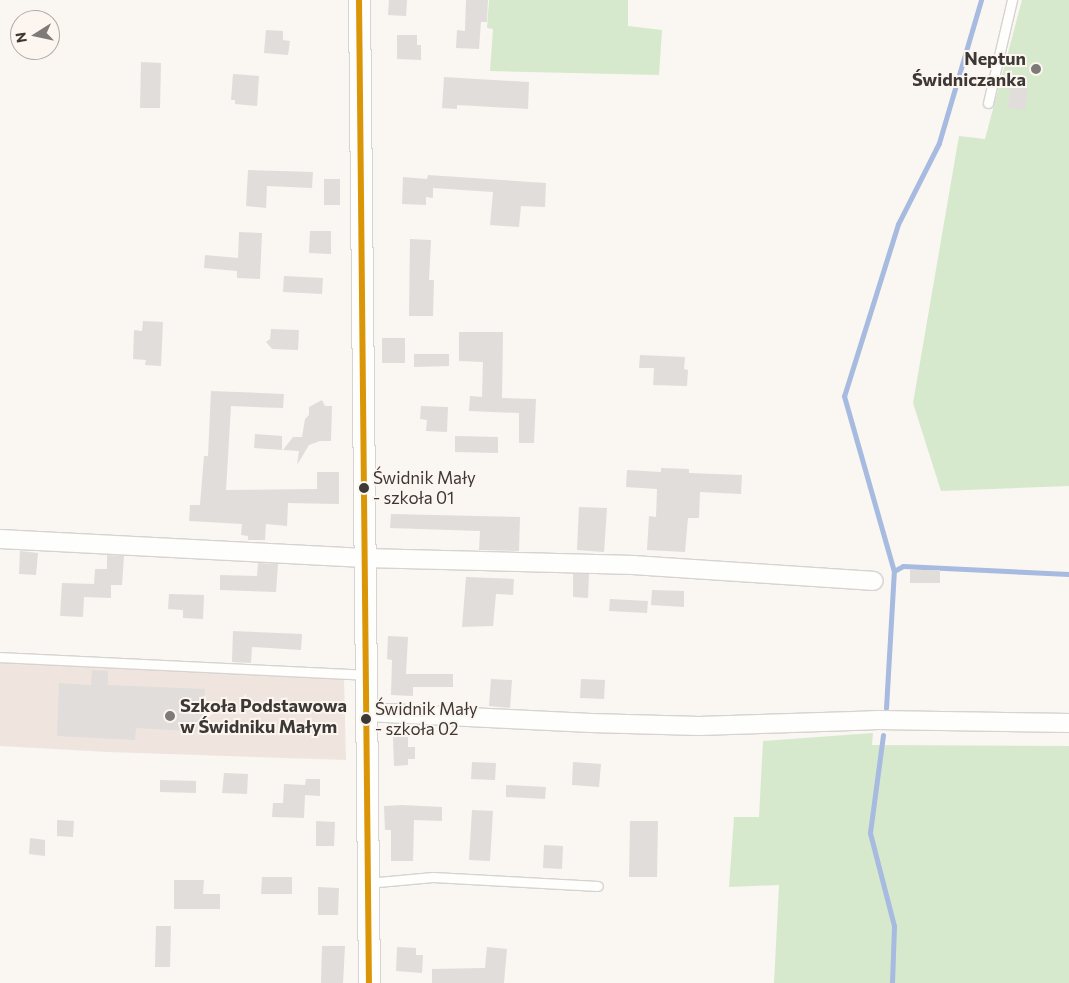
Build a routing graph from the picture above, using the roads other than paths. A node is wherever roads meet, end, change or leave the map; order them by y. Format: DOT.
graph roads {
  1 [pos="360,0"];
  2 [pos="1012,0"];
  3 [pos="988,103"];
  4 [pos="0,539"];
  5 [pos="365,558"];
  6 [pos="873,581"];
  7 [pos="0,657"];
  8 [pos="366,676"];
  9 [pos="366,712"];
  10 [pos="1069,723"];
  11 [pos="367,883"];
  12 [pos="598,886"];
  13 [pos="369,983"];
  1 -- 5 [label="street"];
  2 -- 3 [label="lane"];
  4 -- 5 [label="street"];
  5 -- 6 [label="street"];
  5 -- 8 [label="street"];
  7 -- 8 [label="lane"];
  8 -- 9 [label="street"];
  9 -- 10 [label="street"];
  9 -- 11 [label="street"];
  11 -- 12 [label="lane"];
  11 -- 13 [label="street"];
}
